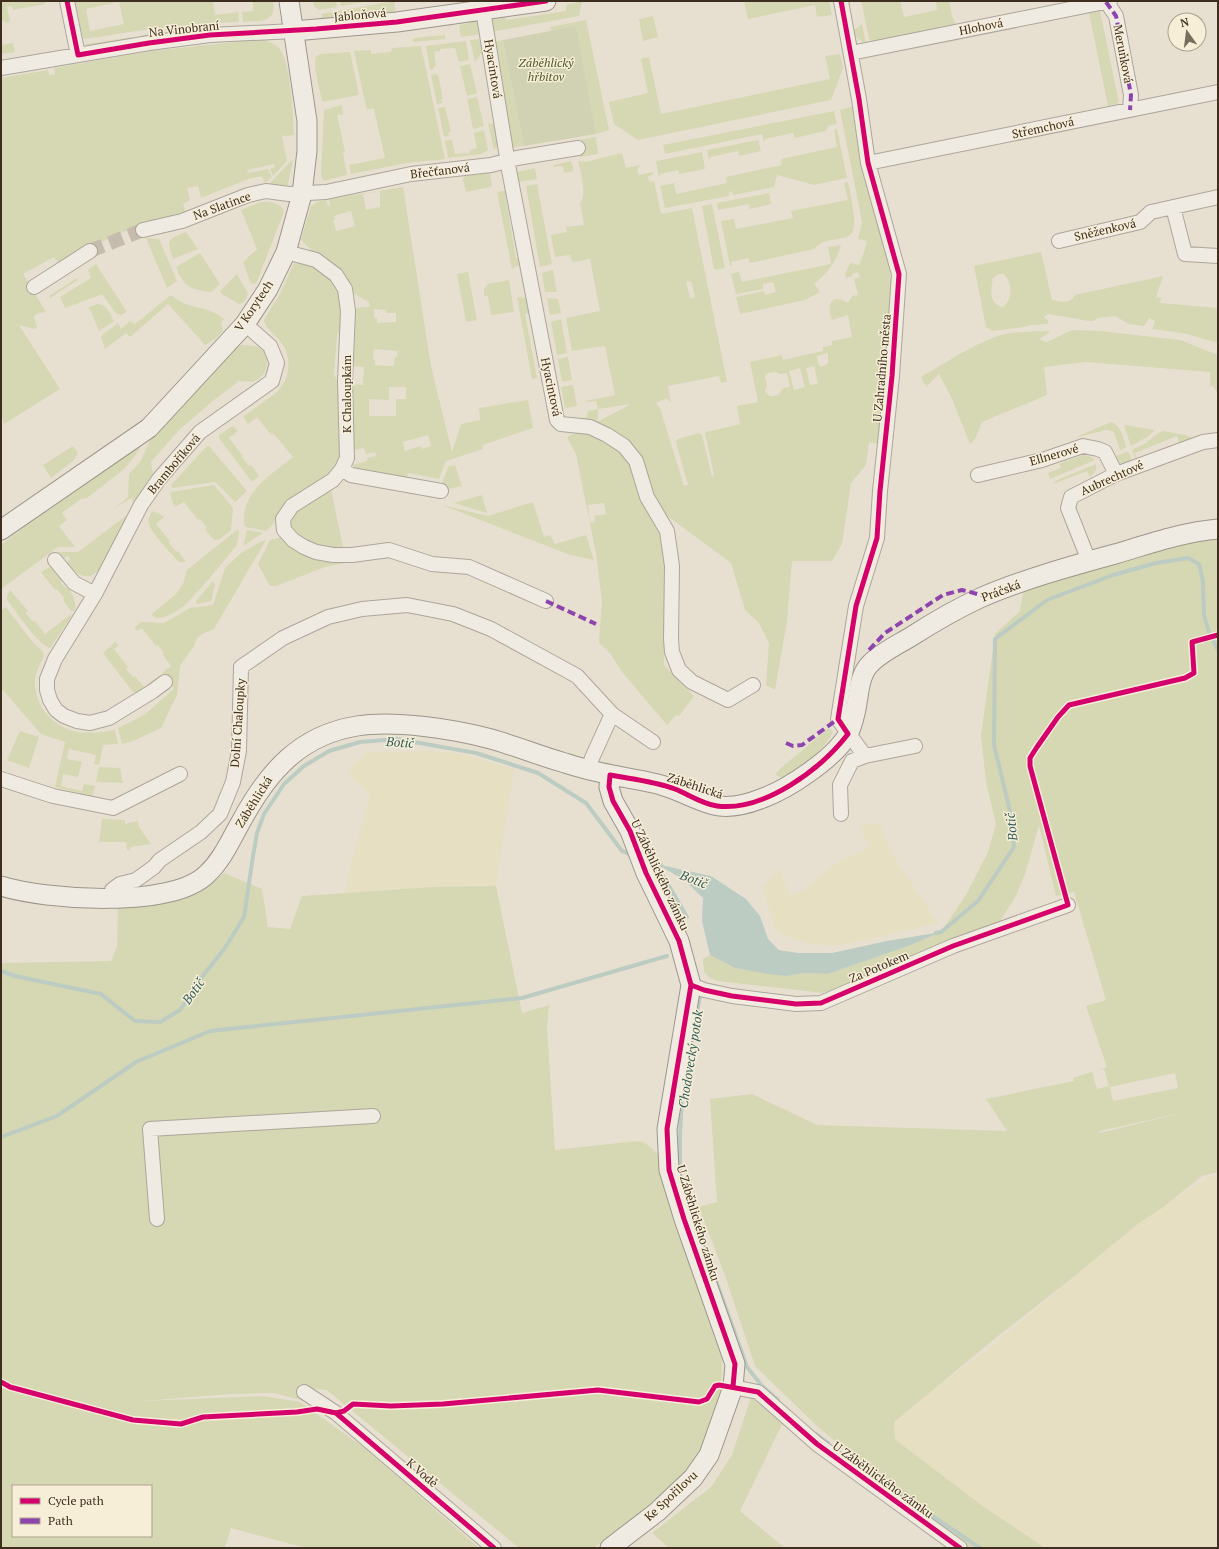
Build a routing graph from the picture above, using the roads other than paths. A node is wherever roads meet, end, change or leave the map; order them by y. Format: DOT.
graph roads {
  1 [pos="67,1"];
  2 [pos="289,1"];
  3 [pos="546,1"];
  4 [pos="841,1"];
  5 [pos="1108,1"];
  6 [pos="483,10"];
  7 [pos="294,31"];
  8 [pos="851,53"];
  9 [pos="78,55"];
  10 [pos="1,68"];
  11 [pos="1218,92"];
  12 [pos="1130,110"];
  13 [pos="578,148"];
  14 [pos="508,160"];
  15 [pos="868,164"];
  16 [pos="302,194"];
  17 [pos="1218,197"];
  18 [pos="1173,207"];
  19 [pos="143,230"];
  20 [pos="1059,241"];
  21 [pos="90,251"];
  22 [pos="286,252"];
  23 [pos="1218,256"];
  24 [pos="34,287"];
  25 [pos="245,324"];
  26 [pos="1218,440"];
  27 [pos="342,469"];
  28 [pos="1116,474"];
  29 [pos="978,475"];
  30 [pos="441,491"];
  31 [pos="1218,529"];
  32 [pos="1,530"];
  33 [pos="55,560"];
  34 [pos="1089,561"];
  35 [pos="95,594"];
  36 [pos="546,601"];
  37 [pos="165,682"];
  38 [pos="754,685"];
  39 [pos="612,714"];
  40 [pos="848,734"];
  41 [pos="653,742"];
  42 [pos="915,746"];
  43 [pos="865,756"];
  44 [pos="588,770"];
  45 [pos="180,774"];
  46 [pos="610,775"];
  47 [pos="1,779"];
  48 [pos="841,814"];
  49 [pos="1,886"];
  50 [pos="112,898"];
  51 [pos="1068,905"];
  52 [pos="691,985"];
  53 [pos="373,1116"];
  54 [pos="157,1219"];
  55 [pos="733,1387"];
  56 [pos="304,1392"];
  57 [pos="494,1548"];
  58 [pos="610,1548"];
  59 [pos="960,1548"];
  1 -- 9 [label="street"];
  2 -- 7 [label="street, V Korytech"];
  3 -- 6 [label="street, Jabloňová"];
  4 -- 8 [label="street, U Zahradního města"];
  5 -- 8 [label="street, Hlohová"];
  5 -- 12 [label="street, Meruňková"];
  6 -- 7 [label="street, Jabloňová"];
  6 -- 14 [label="street, Hyacintová"];
  7 -- 9 [label="street, Na Vinobraní"];
  7 -- 16 [label="street, V Korytech"];
  8 -- 15 [label="street, U Zahradního města"];
  9 -- 10 [label="street, Na Vinobraní"];
  11 -- 12 [label="street, Střemchová"];
  12 -- 15 [label="street, Střemchová"];
  13 -- 14 [label="street, Břečťanová"];
  14 -- 16 [label="street, Břečťanová"];
  14 -- 38 [label="street, Hyacintová"];
  15 -- 40 [label="street, U Zahradního města"];
  16 -- 19 [label="street, Na Slatince"];
  16 -- 22 [label="street, V Korytech"];
  17 -- 18 [label="street, Sněženková"];
  18 -- 20 [label="street, Sněženková"];
  18 -- 23 [label="street"];
  21 -- 24 [label="street"];
  22 -- 25 [label="street, V Korytech"];
  22 -- 27 [label="street, K Chaloupkám"];
  25 -- 32 [label="street, V Korytech"];
  25 -- 35 [label="street, Bramboříková"];
  26 -- 28 [label="street, Aubrechtové"];
  27 -- 30 [label="street"];
  27 -- 36 [label="street"];
  28 -- 29 [label="street, Ellnerové"];
  28 -- 34 [label="street, Aubrechtové"];
  31 -- 34 [label="street, Práčská"];
  33 -- 35 [label="street"];
  34 -- 40 [label="street, Práčská"];
  35 -- 37 [label="street, Bramboříková"];
  39 -- 41 [label="street, Dolní Chaloupky"];
  39 -- 44 [label="street"];
  39 -- 50 [label="street, Dolní Chaloupky"];
  40 -- 43 [label="street, U Zahradního města"];
  40 -- 46 [label="street, Záběhlická"];
  42 -- 43 [label="street"];
  43 -- 48 [label="street"];
  44 -- 46 [label="street, Záběhlická"];
  44 -- 50 [label="street, Záběhlická"];
  45 -- 47 [label="street"];
  46 -- 52 [label="street, U Záběhlického zámku"];
  49 -- 50 [label="street, Záběhlická"];
  51 -- 52 [label="street, Za Potokem"];
  52 -- 55 [label="street, U Záběhlického zámku"];
  53 -- 54 [label="street"];
  55 -- 58 [label="street, Ke Spořilovu"];
  55 -- 59 [label="street, U Záběhlického zámku"];
  56 -- 57 [label="street, K Vodě"];
}
